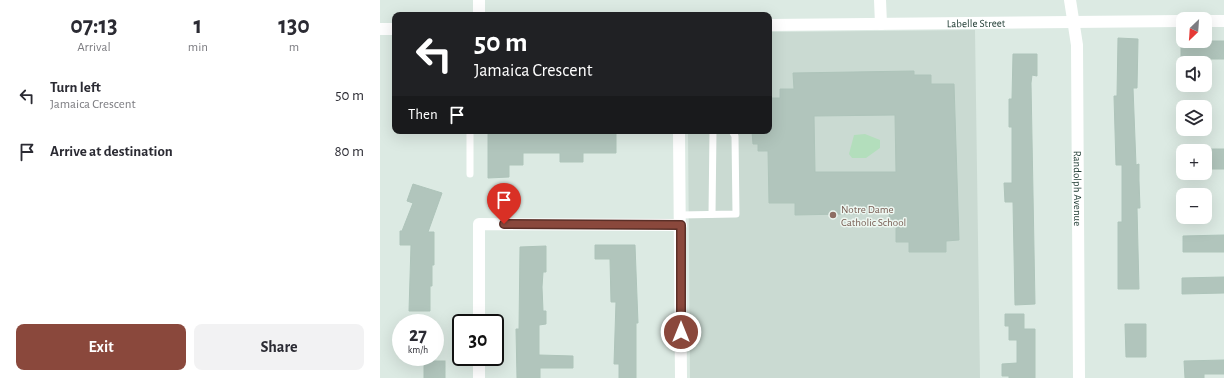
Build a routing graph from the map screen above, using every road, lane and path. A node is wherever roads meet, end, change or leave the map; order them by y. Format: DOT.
graph roads {
  1 [pos="479,0"];
  2 [pos="880,0"];
  3 [pos="1070,0"];
  4 [pos="479,12"];
  5 [pos="1176,21"];
  6 [pos="1212,21"];
  7 [pos="1224,21"];
  8 [pos="1073,22"];
  9 [pos="881,24"];
  10 [pos="772,25"];
  11 [pos="380,29"];
  12 [pos="392,29"];
  13 [pos="470,134"];
  14 [pos="680,134"];
  15 [pos="712,134"];
  16 [pos="734,134"];
  17 [pos="470,174"];
  18 [pos="712,214"];
  19 [pos="681,220"];
  20 [pos="479,314"];
  21 [pos="479,366"];
  22 [pos="480,378"];
  23 [pos="681,378"];
  24 [pos="1079,378"];
  1 -- 4 [label="street"];
  2 -- 9 [label="street"];
  3 -- 8 [label="street, Randolph Avenue"];
  5 -- 8 [label="street, Labelle Street"];
  6 -- 7 [label="street"];
  8 -- 9 [label="street, Labelle Street"];
  8 -- 24 [label="street, Randolph Avenue"];
  9 -- 10 [label="street, Labelle Street"];
  11 -- 12 [label="street"];
  13 -- 17 [label="lane"];
  14 -- 19 [label="street"];
  15 -- 18 [label="lane"];
  16 -- 18 [label="lane"];
  18 -- 19 [label="lane"];
  19 -- 20 [label="street"];
  19 -- 23 [label="street"];
  21 -- 22 [label="street"];
}
